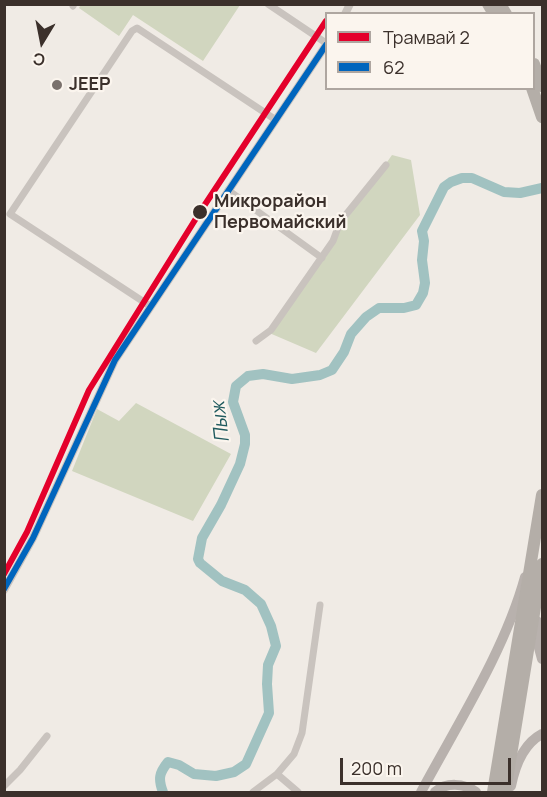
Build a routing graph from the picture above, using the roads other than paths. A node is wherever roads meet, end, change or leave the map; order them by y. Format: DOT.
graph roads {
  1 [pos="268,4"];
  2 [pos="325,43"];
  3 [pos="325,47"];
  4 [pos="535,66"];
  5 [pos="543,86"];
  6 [pos="533,90"];
  7 [pos="543,117"];
  8 [pos="276,120"];
  9 [pos="386,165"];
  10 [pos="228,190"];
  11 [pos="322,258"];
  12 [pos="150,306"];
  13 [pos="256,341"];
  14 [pos="543,495"];
  15 [pos="536,530"];
  16 [pos="542,566"];
  17 [pos="4,590"];
  18 [pos="320,606"];
  19 [pos="543,658"];
  20 [pos="543,734"];
  21 [pos="47,736"];
  22 [pos="277,774"];
  23 [pos="4,786"];
  24 [pos="253,792"];
  25 [pos="298,792"];
  26 [pos="421,792"];
  27 [pos="435,792"];
  28 [pos="476,792"];
  29 [pos="493,792"];
  30 [pos="505,792"];
  31 [pos="510,792"];
  1 -- 2 [label="street"];
  3 -- 8 [label="street"];
  4 -- 5 [label="highway"];
  6 -- 7 [label="highway"];
  8 -- 10 [label="street"];
  8 -- 12 [label="street"];
  9 -- 11 [label="street"];
  10 -- 11 [label="street"];
  10 -- 12 [label="street"];
  11 -- 13 [label="street"];
  12 -- 17 [label="street"];
  14 -- 15 [label="highway"];
  15 -- 26 [label="main road"];
  15 -- 29 [label="highway"];
  16 -- 19 [label="main road"];
  16 -- 30 [label="highway"];
  18 -- 22 [label="street"];
  20 -- 31 [label="main road"];
  21 -- 23 [label="street"];
  22 -- 24 [label="street"];
  22 -- 25 [label="street"];
  27 -- 28 [label="main road"];
}
